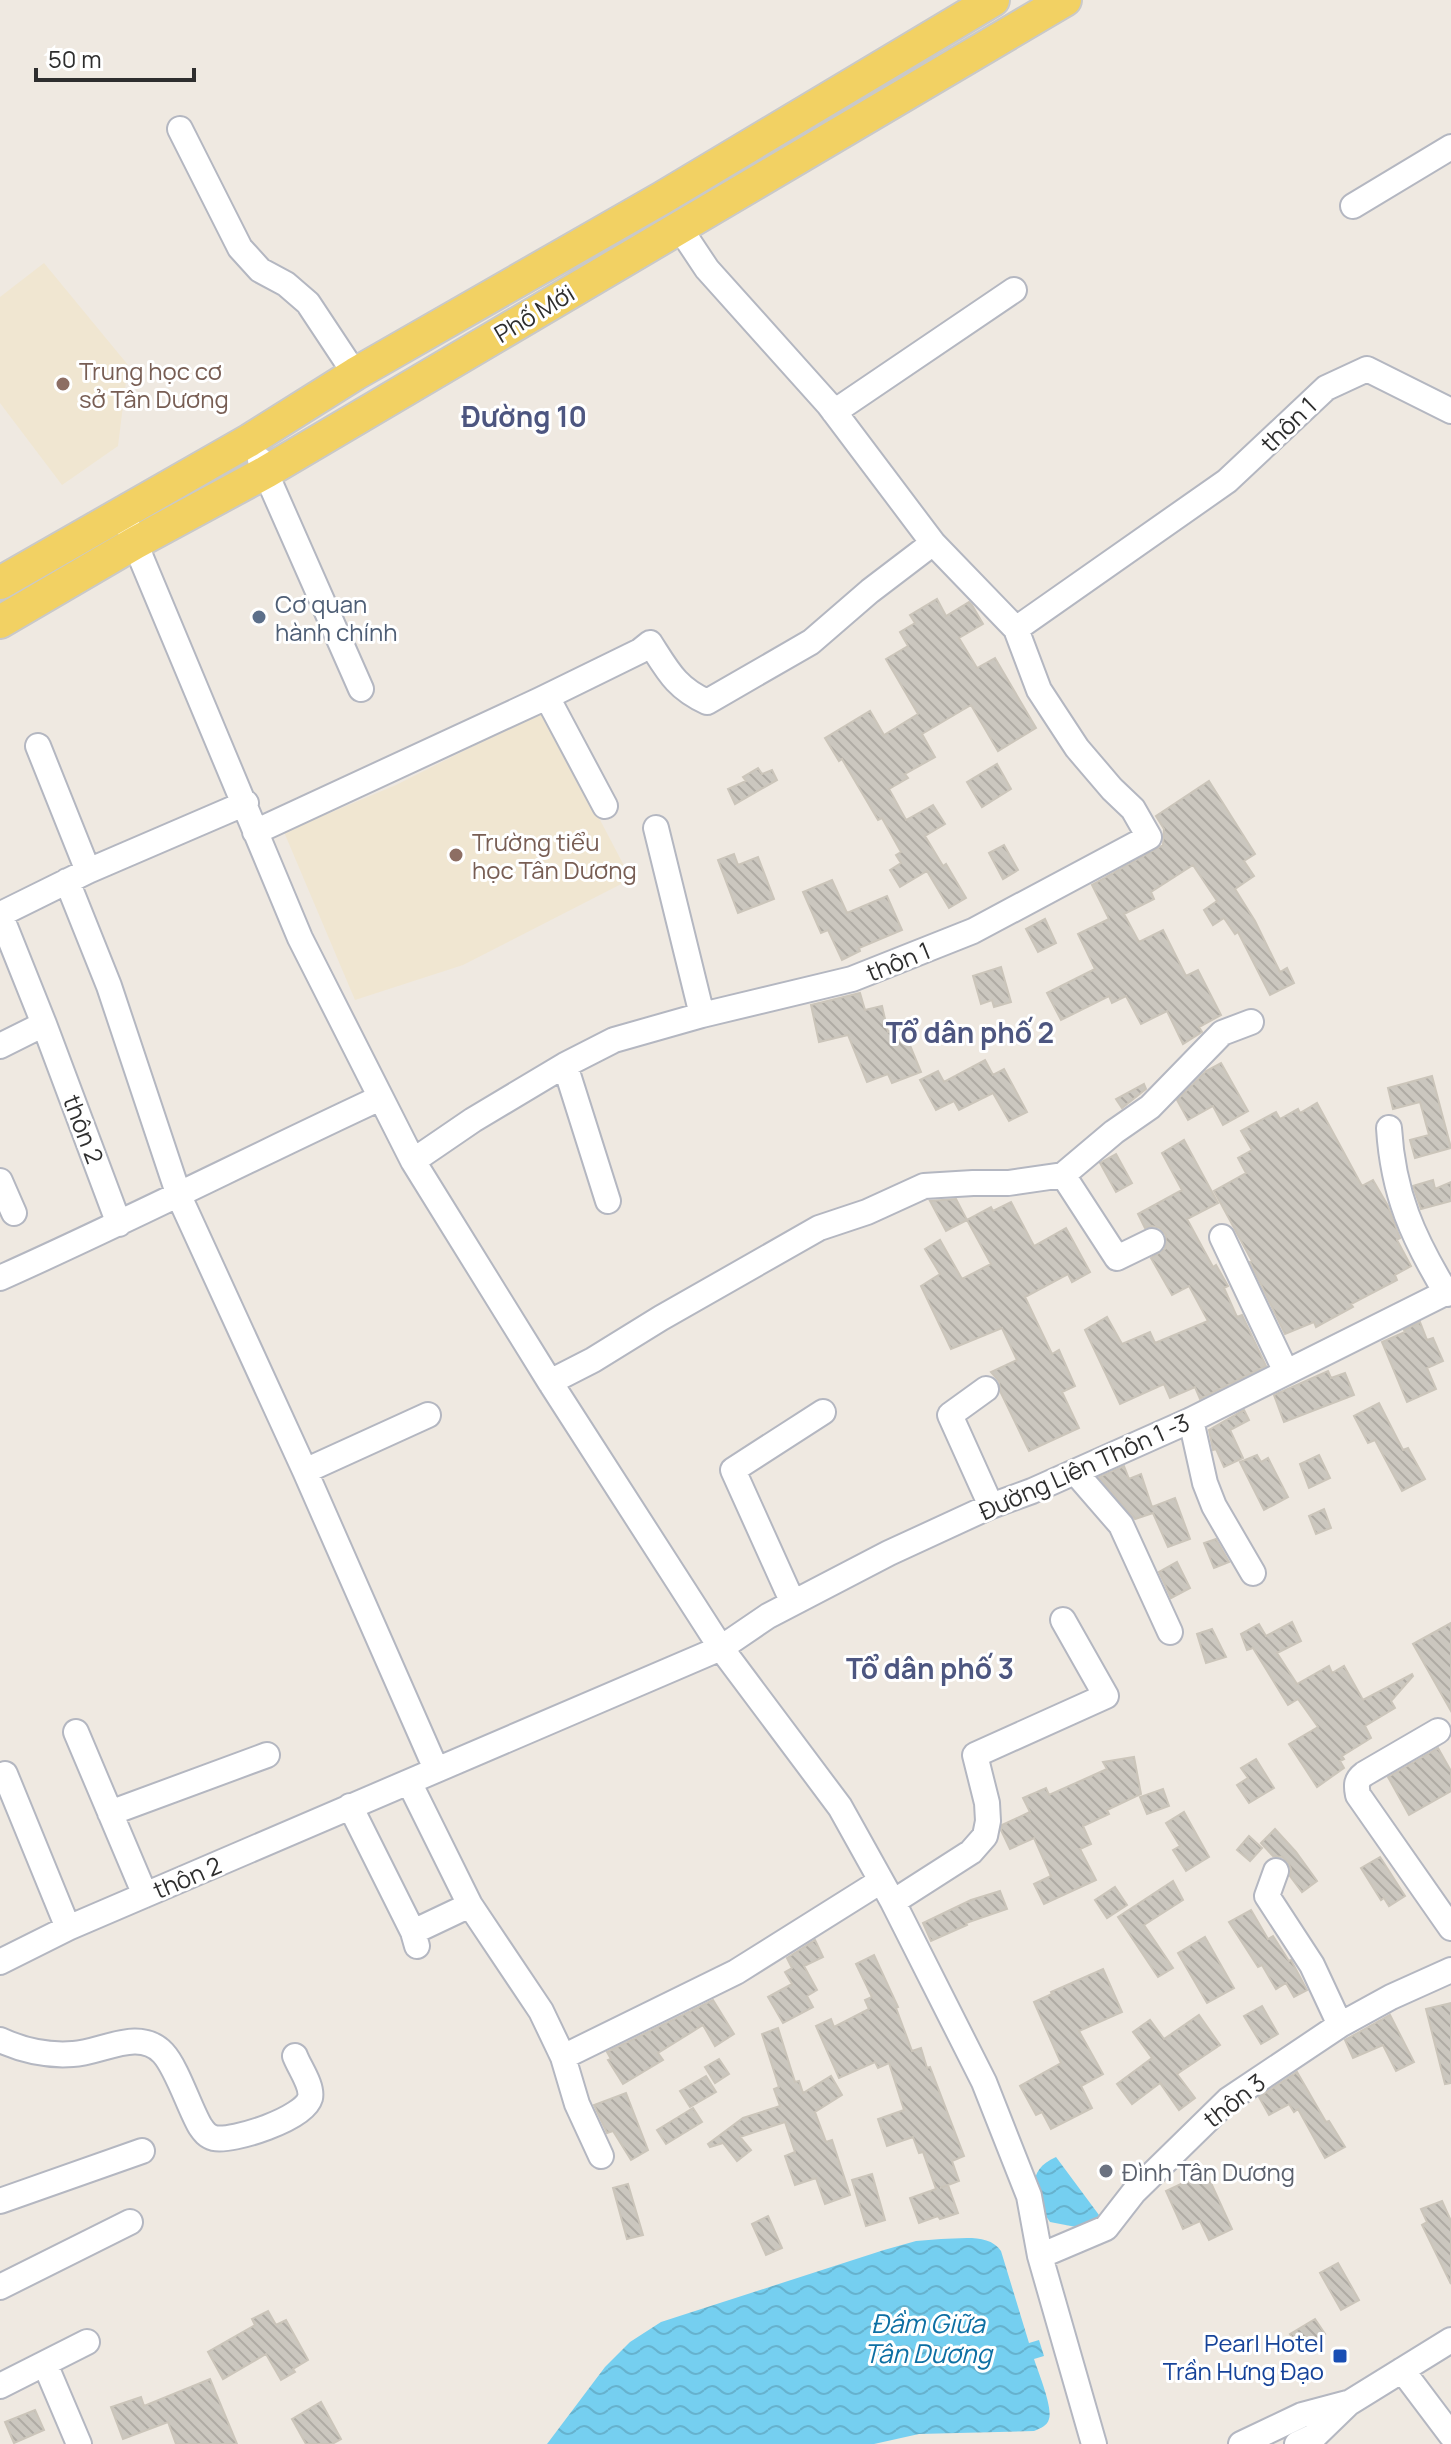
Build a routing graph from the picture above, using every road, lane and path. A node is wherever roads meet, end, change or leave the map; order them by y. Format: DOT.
graph roads {
  1 [pos="993,0"];
  2 [pos="1065,0"];
  3 [pos="180,129"];
  4 [pos="1451,147"];
  5 [pos="1353,206"];
  6 [pos="679,227"];
  7 [pos="1014,290"];
  8 [pos="355,374"];
  9 [pos="1451,411"];
  10 [pos="834,412"];
  11 [pos="250,440"];
  12 [pos="266,472"];
  13 [pos="122,512"];
  14 [pos="135,543"];
  15 [pos="933,543"];
  16 [pos="0,583"];
  17 [pos="0,622"];
  18 [pos="1016,629"];
  19 [pos="361,689"];
  20 [pos="547,697"];
  21 [pos="38,746"];
  22 [pos="246,803"];
  23 [pos="605,806"];
  24 [pos="656,828"];
  25 [pos="255,832"];
  26 [pos="77,876"];
  27 [pos="0,914"];
  28 [pos="702,1015"];
  29 [pos="1251,1022"];
  30 [pos="44,1024"];
  31 [pos="0,1046"];
  32 [pos="565,1065"];
  33 [pos="380,1098"];
  34 [pos="1389,1128"];
  35 [pos="413,1161"];
  36 [pos="1063,1175"];
  37 [pos="0,1181"];
  38 [pos="179,1196"];
  39 [pos="608,1201"];
  40 [pos="14,1213"];
  41 [pos="119,1224"];
  42 [pos="1222,1237"];
  43 [pos="1152,1241"];
  44 [pos="0,1278"];
  45 [pos="1449,1292"];
  46 [pos="1286,1372"];
  47 [pos="550,1382"];
  48 [pos="986,1389"];
  49 [pos="823,1412"];
  50 [pos="428,1415"];
  51 [pos="1191,1420"];
  52 [pos="305,1471"];
  53 [pos="1075,1472"];
  54 [pos="991,1506"];
  55 [pos="1253,1573"];
  56 [pos="793,1603"];
  57 [pos="1063,1620"];
  58 [pos="1170,1632"];
  59 [pos="721,1648"];
  60 [pos="1438,1731"];
  61 [pos="76,1732"];
  62 [pos="267,1755"];
  63 [pos="436,1769"];
  64 [pos="5,1774"];
  65 [pos="409,1782"];
  66 [pos="350,1806"];
  67 [pos="110,1813"];
  68 [pos="1276,1871"];
  69 [pos="887,1892"];
  70 [pos="145,1895"];
  71 [pos="470,1905"];
  72 [pos="68,1928"];
  73 [pos="1451,1928"];
  74 [pos="0,1962"];
  75 [pos="1451,1970"];
  76 [pos="1340,2025"];
  77 [pos="0,2040"];
  78 [pos="295,2056"];
  79 [pos="563,2057"];
  80 [pos="142,2151"];
  81 [pos="601,2156"];
  82 [pos="0,2201"];
  83 [pos="130,2222"];
  84 [pos="1040,2256"];
  85 [pos="0,2287"];
  86 [pos="1451,2340"];
  87 [pos="87,2342"];
  88 [pos="45,2364"];
  89 [pos="1402,2370"];
  90 [pos="0,2386"];
  91 [pos="1349,2403"];
  92 [pos="1451,2435"];
  93 [pos="79,2444"];
  94 [pos="1094,2444"];
  95 [pos="1241,2444"];
  96 [pos="1297,2444"];
  1 -- 8 [label="main road, Phố Mới"];
  2 -- 6 [label="main road, Phố Mới"];
  3 -- 8 [label="street"];
  4 -- 5 [label="street"];
  6 -- 10 [label="street, thôn 1"];
  6 -- 12 [label="main road, Phố Mới"];
  7 -- 10 [label="street"];
  8 -- 11 [label="main road, Phố Mới"];
  9 -- 18 [label="street, thôn 1"];
  10 -- 15 [label="street, thôn 1"];
  11 -- 12 [label="street"];
  11 -- 13 [label="main road, Phố Mới"];
  12 -- 14 [label="main road, Phố Mới"];
  12 -- 19 [label="street"];
  13 -- 14 [label="street"];
  13 -- 16 [label="main road, Phố Mới"];
  14 -- 17 [label="main road, Phố Mới"];
  14 -- 22 [label="street"];
  15 -- 18 [label="street, thôn 1"];
  15 -- 20 [label="street"];
  18 -- 28 [label="street, thôn 1"];
  20 -- 23 [label="street"];
  20 -- 25 [label="street"];
  21 -- 26 [label="street"];
  22 -- 25 [label="street"];
  22 -- 26 [label="street"];
  24 -- 28 [label="street"];
  25 -- 33 [label="street"];
  26 -- 27 [label="street"];
  26 -- 38 [label="street"];
  27 -- 30 [label="street, thôn 2"];
  28 -- 32 [label="street, thôn 1"];
  29 -- 36 [label="street"];
  30 -- 31 [label="street"];
  30 -- 41 [label="street, thôn 2"];
  32 -- 35 [label="street, thôn 1"];
  32 -- 39 [label="street"];
  33 -- 35 [label="street"];
  33 -- 38 [label="street"];
  34 -- 45 [label="street"];
  35 -- 47 [label="street"];
  36 -- 43 [label="street"];
  36 -- 47 [label="street"];
  37 -- 40 [label="street"];
  38 -- 41 [label="street"];
  38 -- 52 [label="street"];
  41 -- 44 [label="street"];
  42 -- 46 [label="street"];
  45 -- 46 [label="street, Đường Liên Thôn 1 -3"];
  46 -- 51 [label="street, Đường Liên Thôn 1 -3"];
  47 -- 59 [label="street"];
  48 -- 54 [label="street"];
  49 -- 56 [label="street"];
  50 -- 52 [label="street"];
  51 -- 53 [label="street, Đường Liên Thôn 1 -3"];
  51 -- 55 [label="street"];
  52 -- 63 [label="street"];
  53 -- 54 [label="street, Đường Liên Thôn 1 -3"];
  53 -- 58 [label="street"];
  54 -- 56 [label="street, Đường Liên Thôn 1 -3"];
  56 -- 59 [label="street, Đường Liên Thôn 1 -3"];
  57 -- 69 [label="street"];
  59 -- 63 [label="street, Đường Liên Thôn 1 -3"];
  59 -- 69 [label="street"];
  60 -- 73 [label="street"];
  61 -- 67 [label="street"];
  62 -- 67 [label="street"];
  63 -- 65 [label="street, thôn 2"];
  64 -- 72 [label="street"];
  65 -- 66 [label="street, thôn 2"];
  65 -- 71 [label="street"];
  66 -- 70 [label="street, thôn 2"];
  66 -- 71 [label="street"];
  67 -- 70 [label="street"];
  68 -- 76 [label="street"];
  69 -- 79 [label="street"];
  69 -- 84 [label="street"];
  70 -- 72 [label="street, thôn 2"];
  71 -- 79 [label="street"];
  72 -- 74 [label="street, thôn 2"];
  75 -- 76 [label="street, thôn 3"];
  76 -- 84 [label="street, thôn 3"];
  77 -- 78 [label="street"];
  79 -- 81 [label="street"];
  80 -- 82 [label="street"];
  83 -- 85 [label="street"];
  84 -- 94 [label="street"];
  86 -- 89 [label="street"];
  87 -- 88 [label="street"];
  88 -- 90 [label="street"];
  88 -- 93 [label="street"];
  89 -- 91 [label="street"];
  89 -- 92 [label="street"];
  91 -- 95 [label="street"];
  91 -- 96 [label="street"];
}
